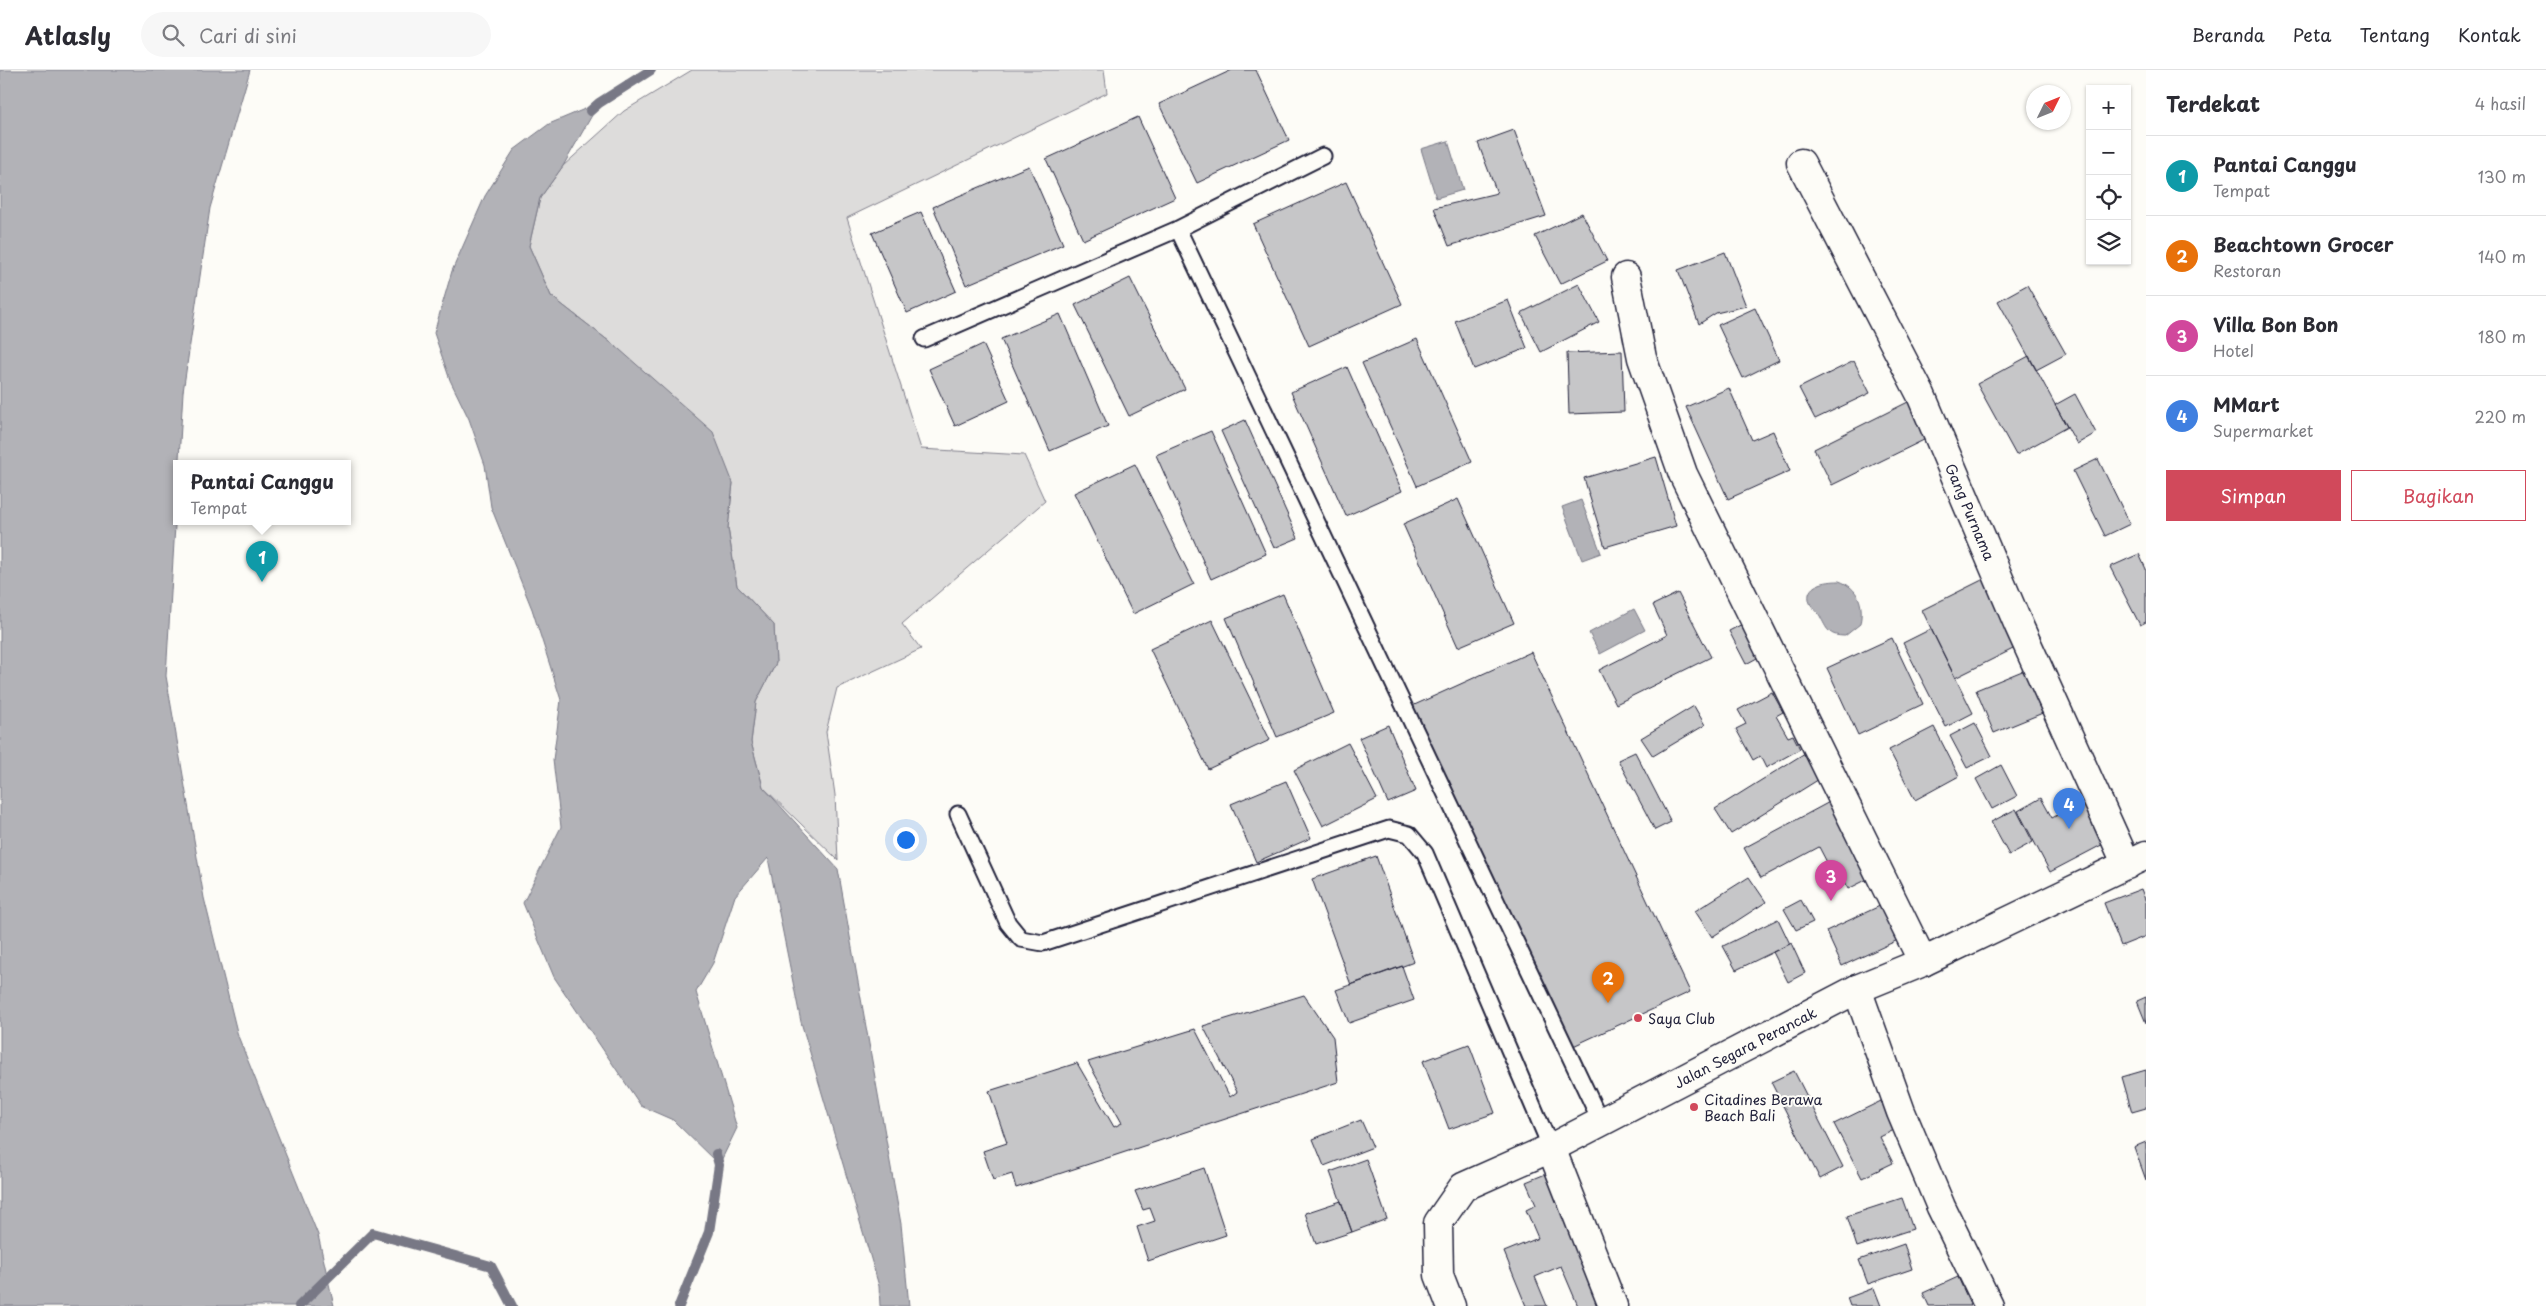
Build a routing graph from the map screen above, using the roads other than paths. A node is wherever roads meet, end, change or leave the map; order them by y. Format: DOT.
graph roads {
  1 [pos="1323,156"];
  2 [pos="1801,163"];
  3 [pos="1178,229"];
  4 [pos="1626,277"];
  5 [pos="924,339"];
  6 [pos="958,814"];
  7 [pos="2136,860"];
  8 [pos="1923,962"];
  9 [pos="1857,989"];
  10 [pos="1601,1122"];
  11 [pos="1551,1148"];
  12 [pos="1451,1306"];
  13 [pos="1613,1306"];
  14 [pos="1989,1306"];
  1 -- 3 [label="lane"];
  2 -- 7 [label="street, Gang Purnama"];
  3 -- 5 [label="lane"];
  3 -- 10 [label="lane"];
  4 -- 8 [label="street"];
  6 -- 11 [label="lane"];
  7 -- 8 [label="street, Jalan Segara Perancak"];
  8 -- 9 [label="street, Jalan Segara Perancak"];
  9 -- 10 [label="street, Jalan Segara Perancak"];
  9 -- 14 [label="street"];
  10 -- 11 [label="street, Jalan Segara Perancak"];
  11 -- 12 [label="street, Jalan Segara Perancak"];
  11 -- 13 [label="street"];
}
